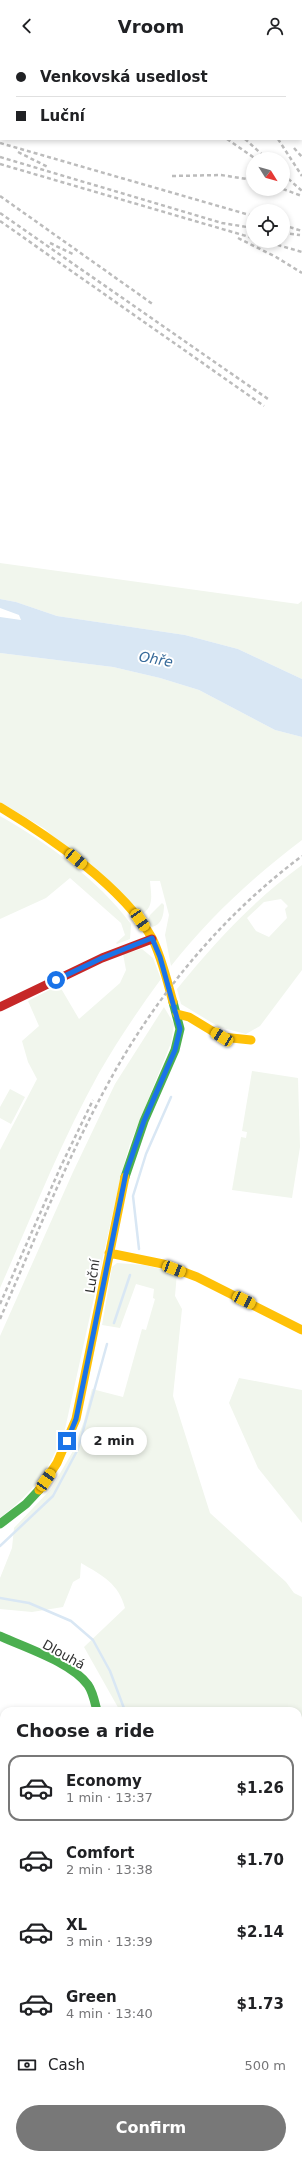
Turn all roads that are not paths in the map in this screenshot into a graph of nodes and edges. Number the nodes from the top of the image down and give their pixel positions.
1 (0, 807) edge
2 (152, 938) junction
3 (0, 1007) edge
4 (177, 1014) junction
5 (251, 1040) dead end
6 (109, 1253) junction
7 (302, 1330) edge
8 (0, 1524) edge
9 (0, 1636) edge
10 (96, 1707) edge

1 - 2 street, Luční
2 - 3 street
2 - 4 street, Luční
4 - 5 street
4 - 6 street, Luční
6 - 7 street
6 - 8 street, Luční
9 - 10 street, Dlouhá

